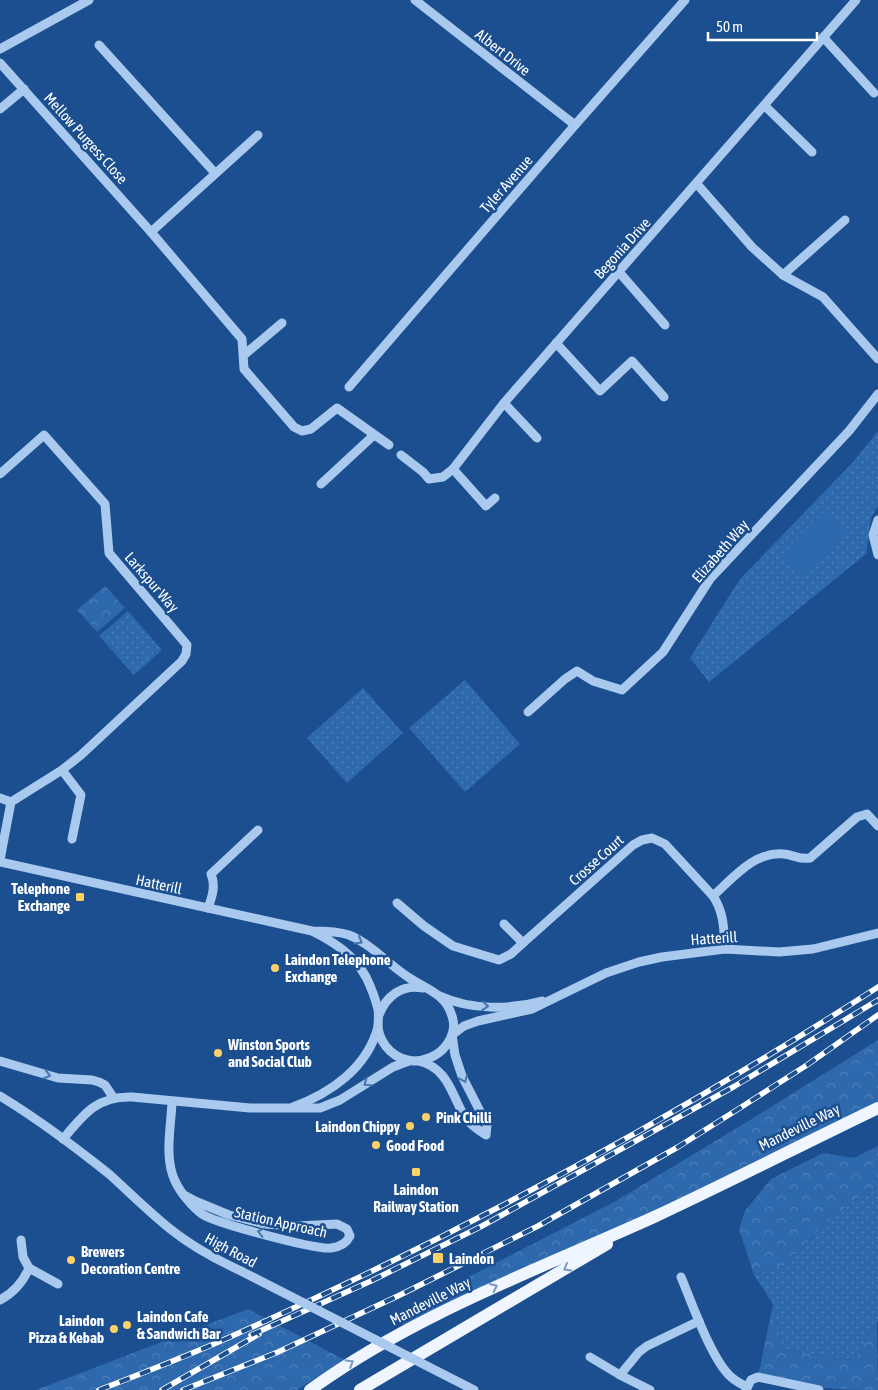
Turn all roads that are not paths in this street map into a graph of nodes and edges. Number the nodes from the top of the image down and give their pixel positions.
1 (89, 0) edge
2 (415, 0) edge
3 (685, 0) edge
4 (856, 0) edge
5 (823, 37) junction
6 (99, 45) dead end
7 (0, 48) edge
8 (0, 63) edge
9 (24, 89) junction
10 (874, 93) dead end
11 (765, 106) junction
12 (0, 109) edge
13 (574, 125) junction
14 (258, 135) dead end
15 (812, 152) dead end
16 (215, 174) junction
17 (697, 184) junction
18 (845, 220) dead end
19 (151, 232) junction
20 (619, 272) junction
21 (784, 274) junction
22 (282, 323) dead end
23 (666, 326) dead end
24 (556, 343) junction
25 (244, 355) junction
26 (878, 359) edge
27 (349, 387) dead end
28 (878, 394) edge
29 (664, 397) dead end
30 (504, 402) junction
31 (374, 436) junction
32 (536, 438) dead end
33 (389, 445) dead end
34 (401, 455) dead end
35 (453, 468) junction
36 (0, 474) edge
37 (321, 484) dead end
38 (495, 498) dead end
39 (878, 520) edge
40 (878, 555) edge
41 (528, 712) dead end
42 (62, 770) junction
43 (0, 798) edge
44 (11, 802) junction
45 (878, 826) edge
46 (258, 830) dead end
47 (72, 839) dead end
48 (0, 861) edge
49 (713, 896) junction
50 (396, 903) dead end
51 (208, 908) junction
52 (504, 924) dead end
53 (312, 931) junction
54 (878, 933) edge
55 (523, 943) junction
56 (725, 949) junction
57 (434, 993) junction
58 (557, 996) junction
59 (378, 1022) junction
60 (452, 1035) junction
61 (0, 1061) edge
62 (414, 1061) junction
63 (0, 1096) edge
64 (113, 1097) junction
65 (172, 1102) junction
66 (288, 1108) junction
67 (878, 1108) edge
68 (63, 1139) junction
69 (184, 1195) junction
70 (654, 1216) junction
71 (21, 1240) dead end
72 (29, 1268) junction
73 (681, 1277) dead end
74 (58, 1284) dead end
75 (0, 1300) edge
76 (700, 1321) junction
77 (590, 1357) dead end
78 (620, 1375) junction
79 (786, 1387) edge
80 (746, 1388) edge
81 (310, 1390) edge
82 (360, 1390) edge
83 (474, 1390) edge
84 (650, 1390) edge
85 (819, 1390) edge

1 - 7 street
2 - 13 street, Albert Drive
3 - 13 street, Tyler Avenue
4 - 5 street, Begonia Drive
5 - 10 street
5 - 11 street, Begonia Drive
6 - 16 street
8 - 9 street, Mellow Purgess Close
9 - 12 street
9 - 19 street, Mellow Purgess Close
11 - 15 street
11 - 17 street, Begonia Drive
13 - 27 street, Tyler Avenue
14 - 16 street
16 - 19 street
17 - 20 street, Begonia Drive
17 - 21 street
18 - 21 street
19 - 25 street, Mellow Purgess Close
20 - 23 street
20 - 24 street, Begonia Drive
21 - 26 street
22 - 25 street
24 - 29 street
24 - 30 street, Begonia Drive
25 - 31 street
28 - 41 street, Elizabeth Way
30 - 32 street
30 - 35 street, Begonia Drive
31 - 33 street
31 - 37 street
34 - 35 street, Begonia Drive
35 - 38 street
36 - 42 street, Larkspur Way
39 - 40 street
42 - 44 street, Larkspur Way
42 - 47 street
43 - 44 street
44 - 48 street
45 - 49 street
46 - 51 street
48 - 51 street, Hatterill
49 - 55 street, Crosse Court
49 - 56 street, Crosse Court
50 - 55 street, Crosse Court
51 - 53 street, Hatterill
52 - 55 street
53 -> 57 street, Hatterill
53 - 59 street, Hatterill
54 - 56 street, Hatterill
56 - 58 street, Hatterill
57 -> 58 street, Hatterill
57 - 59 street, Hatterill
57 - 60 street, Hatterill
58 - 60 street, Hatterill
59 - 62 street, Hatterill
59 - 66 street
60 - 62 street, Hatterill
60 -> 62 street
61 -> 64 street
62 -> 66 street
63 - 68 street, High Road
64 - 65 street
64 - 68 street
65 - 66 street
65 - 69 street, Station Approach
67 - 70 main road, Mandeville Way
68 - 83 street, High Road, bridge
69 -> 69 street, Station Approach
81 -> 70 main road, Mandeville Way
70 -> 82 main road, Mandeville Way
71 - 72 street
72 - 74 street
72 - 75 street
73 - 76 street
76 - 78 street
76 - 80 street
77 - 78 street
78 - 84 street
79 - 80 street
79 - 85 street

